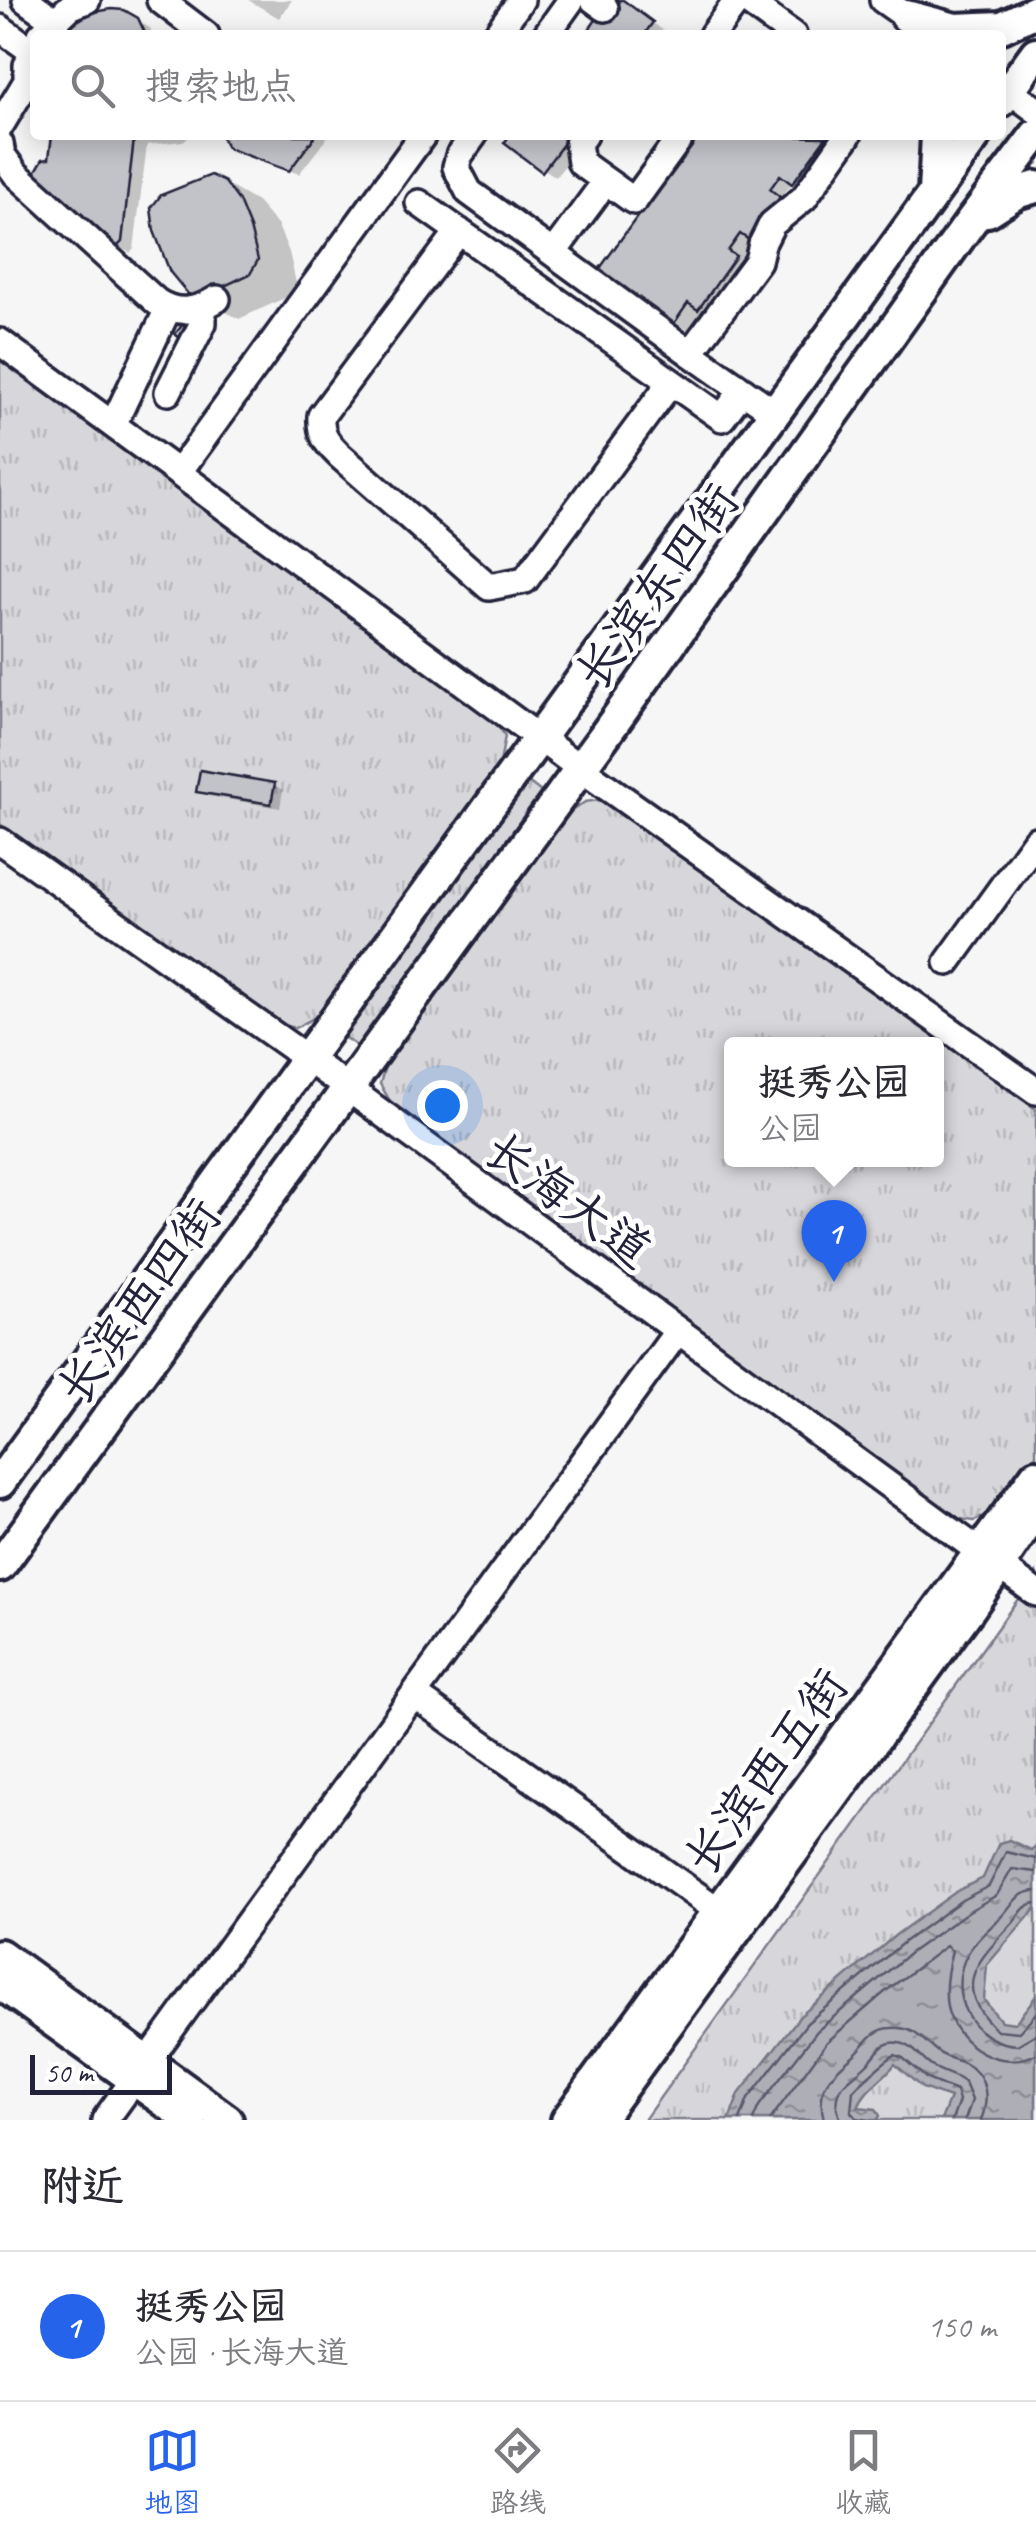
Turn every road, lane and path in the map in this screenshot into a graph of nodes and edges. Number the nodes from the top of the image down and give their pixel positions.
1 (26, 0) edge
2 (87, 0) edge
3 (160, 0) edge
4 (521, 0) edge
5 (571, 0) edge
6 (742, 0) edge
7 (1036, 12) edge
8 (901, 17) edge
9 (0, 28) edge
10 (38, 30) edge
11 (49, 30) edge
12 (199, 30) edge
13 (500, 30) edge
14 (550, 30) edge
15 (716, 30) edge
16 (786, 30) edge
17 (923, 30) edge
18 (30, 35) edge
19 (1036, 52) edge
20 (30, 72) edge
21 (1006, 90) edge
22 (1006, 93) edge
23 (1036, 110) edge
24 (0, 126) edge
25 (1036, 135) edge
26 (420, 140) edge
27 (470, 140) edge
28 (580, 140) edge
29 (678, 140) edge
30 (845, 140) edge
31 (938, 140) edge
32 (972, 140) edge
33 (0, 144) edge
34 (606, 181) junction
35 (1036, 187) edge
36 (934, 193) junction
37 (419, 203) dead end
38 (968, 224) junction
39 (459, 230) junction
40 (553, 253) junction
41 (168, 309) junction
42 (0, 342) edge
43 (690, 353) junction
44 (671, 382) junction
45 (743, 390) junction
46 (168, 392) dead end
47 (774, 412) junction
48 (113, 425) junction
49 (178, 474) junction
50 (538, 738) junction
51 (580, 768) junction
52 (1036, 840) edge
53 (0, 841) edge
54 (948, 962) dead end
55 (308, 1059) junction
56 (348, 1088) junction
57 (1036, 1091) edge
58 (677, 1332) junction
59 (1036, 1474) edge
60 (0, 1482) edge
61 (1036, 1511) edge
62 (989, 1558) junction
63 (0, 1566) edge
64 (1036, 1593) edge
65 (414, 1695) junction
66 (719, 1910) junction
67 (0, 1955) edge
68 (0, 1983) edge
69 (142, 2070) junction
70 (105, 2120) edge
71 (191, 2120) edge
72 (227, 2120) edge
73 (568, 2120) edge
74 (598, 2120) edge

1 - 10 street
2 - 11 street
3 - 12 street
4 - 13 street
5 - 14 street
6 - 15 street
6 - 16 street
7 - 8 main road
8 - 17 street
9 - 18 street
19 - 21 main road
20 - 24 street
22 - 23 street
25 - 38 main road, 长滨东四街
26 - 49 street
27 - 40 street
28 - 34 street
29 - 34 street
30 - 43 street
31 - 36 main road
32 - 36 main road, 长滨东四街
33 - 41 street
34 - 40 street
35 - 38 main road
36 - 47 main road, 长滨东四街
37 - 39 street
38 - 51 main road, 长滨东四街
39 - 44 street
39 - 44 street
40 - 43 street
41 - 46 street
41 - 48 street
42 - 48 street
43 - 45 street
44 - 45 street
45 - 47 street
47 - 50 main road, 长滨东四街
48 - 49 street
49 - 50 street
50 - 51 street
50 - 55 main road, 长滨东四街
51 - 56 main road, 长滨东四街
51 - 57 street
52 - 54 street
53 - 55 street, 长海大道
55 - 56 street, 长海大道
55 - 60 main road, 长滨西四街
56 - 58 street, 长海大道
56 - 63 main road, 长滨西四街
58 - 62 street, 长海大道
58 - 65 street
59 - 62 main road, 长滨西五街
61 - 62 main road, 长滨西五街
62 - 64 street, 长海大道
62 - 66 main road, 长滨西五街
62 - 74 main road, 长滨西五街
65 - 66 street
65 - 69 street
66 - 73 main road, 长滨西五街
67 - 69 main road
68 - 69 main road
69 - 70 street
69 - 71 main road
69 - 72 main road

